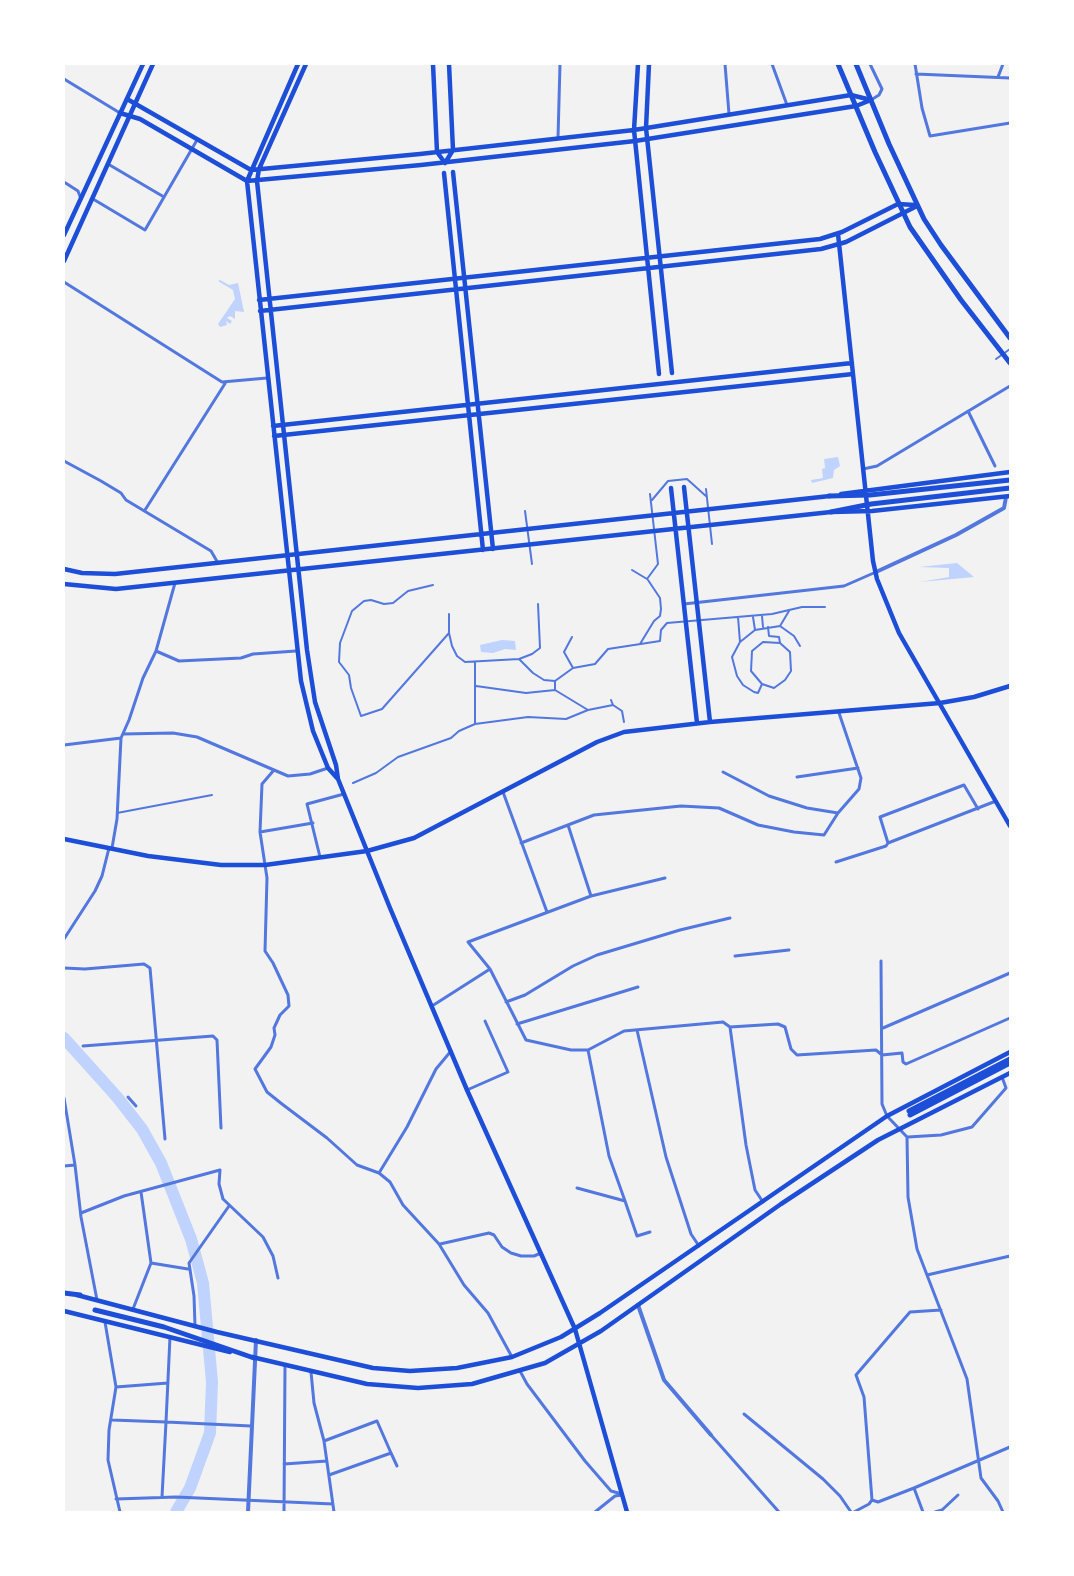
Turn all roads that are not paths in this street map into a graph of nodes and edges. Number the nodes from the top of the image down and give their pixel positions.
1 (143, 64) edge
2 (153, 64) edge
3 (298, 64) edge
4 (306, 64) edge
5 (433, 64) edge
6 (449, 64) edge
7 (560, 64) edge
8 (638, 64) edge
9 (649, 64) edge
10 (725, 64) edge
11 (772, 64) edge
12 (838, 64) edge
13 (856, 64) edge
14 (870, 64) edge
15 (915, 64) edge
16 (1003, 64) edge
17 (916, 74) junction
18 (998, 77) junction
19 (1010, 78) edge
20 (64, 79) edge
21 (132, 87) junction
22 (851, 94) junction
23 (127, 99) junction
24 (871, 100) junction
25 (135, 104) junction
26 (787, 105) junction
27 (856, 106) junction
28 (114, 110) junction
29 (120, 114) junction
30 (729, 114) junction
31 (129, 116) junction
32 (1010, 123) edge
33 (646, 128) junction
34 (634, 130) junction
35 (558, 138) junction
36 (197, 140) junction
37 (647, 140) junction
38 (636, 141) junction
39 (192, 148) junction
40 (453, 150) junction
41 (437, 152) junction
42 (445, 163) junction
43 (108, 164) junction
44 (259, 169) junction
45 (250, 170) junction
46 (453, 172) dead end
47 (444, 173) dead end
48 (246, 181) junction
49 (256, 181) junction
50 (64, 182) edge
51 (164, 197) junction
52 (82, 199) junction
53 (92, 200) junction
54 (898, 204) junction
55 (917, 206) junction
56 (902, 213) junction
57 (838, 234) junction
58 (64, 235) edge
59 (839, 244) junction
60 (64, 261) edge
61 (64, 282) edge
62 (269, 299) junction
63 (259, 300) junction
64 (270, 310) junction
65 (260, 311) junction
66 (1010, 338) edge
67 (1010, 349) edge
68 (996, 359) dead end
69 (852, 363) junction
70 (1010, 363) edge
71 (672, 373) dead end
72 (659, 374) dead end
73 (853, 374) junction
74 (267, 378) junction
75 (226, 382) junction
76 (1010, 386) edge
77 (968, 411) junction
78 (283, 425) junction
79 (272, 426) junction
80 (284, 435) junction
81 (274, 436) junction
82 (64, 462) edge
83 (995, 466) dead end
84 (863, 469) junction
85 (1010, 472) edge
86 (1010, 480) edge
87 (684, 487) dead end
88 (672, 488) dead end
89 (1010, 488) edge
90 (706, 489) dead end
91 (650, 494) dead end
92 (829, 496) junction
93 (1008, 496) edge
94 (707, 497) junction
95 (652, 501) junction
96 (145, 511) junction
97 (525, 511) dead end
98 (687, 511) junction
99 (831, 512) junction
100 (674, 513) junction
101 (688, 528) junction
102 (676, 529) junction
103 (491, 533) junction
104 (482, 534) junction
105 (712, 544) dead end
106 (493, 549) junction
107 (484, 550) junction
108 (296, 554) junction
109 (286, 555) junction
110 (218, 562) junction
111 (532, 564) dead end
112 (64, 570) edge
113 (298, 570) junction
114 (632, 570) dead end
115 (288, 571) junction
116 (876, 572) junction
117 (647, 579) junction
118 (175, 583) junction
119 (64, 584) edge
120 (433, 585) dead end
121 (697, 603) junction
122 (538, 604) dead end
123 (684, 604) junction
124 (825, 607) dead end
125 (789, 610) junction
126 (449, 614) dead end
127 (753, 616) junction
128 (762, 616) junction
129 (738, 617) junction
130 (780, 626) junction
131 (763, 627) junction
132 (768, 627) junction
133 (755, 630) junction
134 (449, 634) junction
135 (572, 637) dead end
136 (740, 642) junction
137 (780, 643) junction
138 (640, 644) junction
139 (800, 646) dead end
140 (156, 651) junction
141 (296, 651) junction
142 (519, 659) junction
143 (475, 662) junction
144 (573, 668) junction
145 (555, 681) junction
146 (762, 684) junction
147 (476, 686) junction
148 (1010, 686) edge
149 (555, 690) junction
150 (611, 700) dead end
151 (940, 702) junction
152 (613, 706) junction
153 (588, 710) junction
154 (839, 712) junction
155 (624, 722) dead end
156 (710, 722) junction
157 (697, 723) junction
158 (475, 724) junction
159 (122, 736) junction
160 (64, 746) edge
161 (328, 768) junction
162 (858, 768) junction
163 (274, 770) junction
164 (724, 772) dead end
165 (797, 778) dead end
166 (338, 779) junction
167 (353, 783) dead end
168 (503, 792) junction
169 (344, 794) junction
170 (212, 795) dead end
171 (996, 801) junction
172 (978, 809) junction
173 (117, 813) junction
174 (838, 813) junction
175 (313, 823) junction
176 (568, 825) junction
177 (1010, 826) edge
178 (260, 832) junction
179 (64, 839) edge
180 (888, 842) junction
181 (521, 843) junction
182 (111, 848) junction
183 (367, 851) junction
184 (321, 858) junction
185 (836, 862) dead end
186 (265, 865) junction
187 (664, 878) dead end
188 (592, 896) junction
189 (547, 912) junction
190 (730, 918) dead end
191 (64, 939) edge
192 (789, 950) dead end
193 (735, 956) dead end
194 (881, 961) dead end
195 (64, 968) edge
196 (490, 969) junction
197 (1010, 973) edge
198 (638, 987) dead end
199 (506, 1002) junction
200 (431, 1006) junction
201 (1010, 1018) edge
202 (485, 1021) dead end
203 (517, 1024) junction
204 (730, 1027) junction
205 (883, 1028) junction
206 (637, 1030) junction
207 (156, 1040) junction
208 (83, 1046) dead end
209 (588, 1050) junction
210 (450, 1051) junction
211 (1010, 1052) edge
212 (882, 1054) junction
213 (1010, 1058) edge
214 (1010, 1063) edge
215 (1010, 1072) edge
216 (1002, 1077) junction
217 (467, 1090) junction
218 (128, 1097) dead end
219 (64, 1098) edge
220 (64, 1106) edge
221 (136, 1106) dead end
222 (888, 1116) junction
223 (221, 1128) dead end
224 (900, 1129) junction
225 (907, 1137) junction
226 (165, 1139) dead end
227 (75, 1165) junction
228 (64, 1166) edge
229 (379, 1173) junction
230 (576, 1188) dead end
231 (141, 1192) junction
232 (625, 1201) junction
233 (763, 1202) junction
234 (229, 1206) junction
235 (81, 1213) junction
236 (650, 1232) dead end
237 (440, 1244) junction
238 (699, 1247) junction
239 (541, 1253) junction
240 (1010, 1256) edge
241 (151, 1263) junction
242 (188, 1269) junction
243 (927, 1275) junction
244 (278, 1278) dead end
245 (64, 1292) edge
246 (80, 1295) joint
247 (97, 1300) junction
248 (638, 1305) junction
249 (133, 1309) junction
250 (95, 1310) dead end
251 (941, 1310) junction
252 (64, 1311) edge
253 (105, 1322) junction
254 (197, 1326) junction
255 (575, 1329) junction
256 (170, 1337) junction
257 (256, 1340) junction
258 (580, 1344) junction
259 (218, 1346) junction
260 (512, 1357) junction
261 (254, 1358) junction
262 (285, 1366) junction
263 (311, 1372) junction
264 (520, 1372) junction
265 (168, 1383) junction
266 (116, 1387) junction
267 (744, 1414) dead end
268 (112, 1420) junction
269 (166, 1422) junction
270 (251, 1426) junction
271 (711, 1435) joint
272 (324, 1441) junction
273 (1010, 1447) edge
274 (391, 1453) junction
275 (977, 1460) junction
276 (327, 1461) junction
277 (284, 1464) junction
278 (396, 1466) dead end
279 (329, 1475) junction
280 (914, 1488) junction
281 (622, 1494) junction
282 (958, 1495) dead end
283 (162, 1497) junction
284 (116, 1499) junction
285 (872, 1500) junction
286 (249, 1501) junction
287 (284, 1503) junction
288 (333, 1504) junction
289 (120, 1512) edge
290 (248, 1512) edge
291 (284, 1512) edge
292 (334, 1512) edge
293 (594, 1512) edge
294 (628, 1512) edge
295 (779, 1512) edge
296 (853, 1512) edge
297 (923, 1512) edge
298 (935, 1512) edge
299 (1003, 1512) edge

1 - 21 main road
2 - 25 main road
3 - 45 main road
4 - 44 main road
5 - 41 main road
6 - 40 main road
7 - 35 street
8 - 34 main road
9 - 33 main road
10 - 30 street
11 - 26 street
12 - 22 highway
13 - 24 highway
14 - 24 street
15 - 17 street
16 - 18 street
17 - 18 street
17 - 32 street
18 - 19 street
20 - 28 street
21 - 23 main road
21 - 28 street
22 - 24 main road
22 - 26 main road
22 - 27 highway
23 - 25 main road
23 - 29 main road
24 - 27 main road
24 - 55 highway
25 - 31 main road
25 - 36 main road
26 - 30 main road
27 - 37 main road
27 - 54 highway
28 - 29 street
29 - 31 main road
29 - 52 main road
30 - 33 main road
31 - 39 main road
31 - 43 main road
33 - 34 main road
33 - 37 main road
34 - 35 main road
34 - 38 main road
35 - 40 main road
36 - 39 street
36 - 45 main road
37 - 38 main road
37 - 71 main road
38 - 42 main road
38 - 72 main road
39 - 48 main road
39 - 51 street
40 - 41 main road
40 - 42 main road
41 - 42 main road
41 - 44 main road
42 - 49 main road
43 - 51 street
43 - 53 main road
44 - 45 main road
44 - 49 main road
45 - 48 main road
46 - 103 main road
47 - 104 main road
48 - 49 main road
48 - 63 main road
49 - 62 main road
50 - 52 street
51 - 53 street
52 - 58 main road
53 - 60 main road
54 - 55 main road
54 - 56 highway
54 - 57 main road
55 - 56 main road
55 - 66 highway
56 - 59 main road
56 - 70 highway
57 - 59 main road
57 - 62 main road
59 - 64 main road
59 - 69 main road
61 - 75 street
62 - 63 main road
62 - 64 main road
63 - 65 main road
64 - 65 main road
64 - 78 main road
65 - 74 main road
67 - 68 street
69 - 73 main road
69 - 78 main road
73 - 80 main road
73 - 84 main road
74 - 75 street
74 - 79 main road
75 - 96 street
76 - 77 street
77 - 83 street
77 - 84 street
78 - 79 main road
78 - 80 main road
79 - 81 main road
80 - 81 main road
80 - 108 main road
81 - 109 main road
82 - 96 street
84 - 116 main road
85 - 92 main road
86 - 92 highway
87 - 98 main road
88 - 100 main road
89 - 99 highway
90 - 94 street
91 - 95 street
92 - 98 main road
93 - 99 main road
93 - 116 street
94 - 95 street
94 - 105 street
95 - 117 street
96 - 110 street
97 - 111 street
98 - 100 main road
98 - 101 main road
99 - 101 main road
100 - 102 main road
100 - 103 main road
101 - 102 main road
101 - 121 main road
102 - 106 main road
102 - 123 main road
103 - 104 main road
103 - 106 main road
104 - 107 main road
104 - 108 main road
106 - 107 main road
107 - 113 main road
108 - 109 main road
108 - 113 main road
109 - 110 main road
109 - 115 main road
110 - 112 main road
113 - 115 main road
113 - 166 main road
114 - 117 street
115 - 118 main road
115 - 141 main road
116 - 121 street
116 - 151 main road
117 - 138 street
118 - 119 main road
118 - 140 street
120 - 134 street
121 - 123 street
121 - 156 main road
122 - 142 street
123 - 157 main road
124 - 125 street
125 - 128 street
125 - 130 street
126 - 134 street
127 - 128 street
127 - 129 street
127 - 133 street
128 - 131 street
129 - 136 street
129 - 138 street
130 - 132 street
130 - 139 street
131 - 132 street
131 - 133 street
132 - 137 street
133 - 136 street
134 - 143 street
135 - 144 street
136 - 146 street
137 - 146 street
137 - 146 street
138 - 144 street
140 - 141 street
140 - 159 street
141 - 161 main road
142 - 143 street
142 - 145 street
143 - 147 street
144 - 145 street
145 - 149 street
147 - 149 street
147 - 158 street
148 - 151 main road
149 - 153 street
150 - 152 street
151 - 154 main road
151 - 171 main road
152 - 153 street
152 - 155 street
153 - 158 street
154 - 156 main road
154 - 162 street
156 - 157 main road
157 - 168 main road
158 - 167 street
159 - 160 street
159 - 163 street
159 - 173 street
161 - 163 street
161 - 166 main road
162 - 165 street
162 - 174 street
163 - 178 street
164 - 174 street
166 - 169 main road
168 - 181 street
168 - 183 main road
169 - 175 street
169 - 183 main road
170 - 173 street
171 - 172 street
171 - 177 main road
172 - 180 street
172 - 180 street
173 - 182 street
174 - 176 street
175 - 178 street
175 - 184 street
176 - 181 street
176 - 188 street
178 - 186 street
179 - 182 main road
180 - 185 street
181 - 189 street
182 - 186 main road
182 - 191 street
183 - 184 main road
183 - 200 main road
184 - 186 main road
186 - 229 street
187 - 188 street
188 - 189 street
189 - 196 street
190 - 199 street
192 - 193 street
194 - 205 street
195 - 207 street
196 - 199 street
196 - 200 street
197 - 205 street
198 - 203 street
199 - 203 street
200 - 210 main road
201 - 212 street
202 - 217 street
203 - 209 street
204 - 206 street
204 - 212 street
204 - 233 street
205 - 212 street
206 - 209 street
206 - 238 street
207 - 208 street
207 - 223 street
207 - 226 street
209 - 232 street
210 - 217 main road
210 - 229 street
211 - 222 main road
212 - 222 street
213 - 214 highway
215 - 216 main road
216 - 224 main road
216 - 225 street
217 - 239 main road
218 - 221 street
219 - 220 street
220 - 227 street
222 - 224 street
222 - 233 main road
224 - 225 street
224 - 248 main road
225 - 243 street
227 - 228 street
227 - 235 street
229 - 237 street
230 - 232 street
231 - 234 street
231 - 235 street
231 - 241 street
232 - 236 street
233 - 238 main road
234 - 242 street
234 - 244 street
235 - 247 street
237 - 239 street
237 - 260 street
238 - 255 main road
239 - 255 main road
240 - 243 street
241 - 242 street
241 - 249 street
242 - 254 street
243 - 251 street
245 - 246 highway
246 - 247 main road
247 - 249 main road
248 - 258 main road
248 - 271 street
249 - 254 main road
250 - 259 highway
251 - 275 street
251 - 285 street
252 - 253 main road
253 - 256 main road
253 - 266 street
254 - 257 main road
255 - 258 main road
255 - 260 main road
256 - 259 main road
256 - 265 street
257 - 260 main road
257 - 261 street
258 - 264 main road
258 - 281 main road
259 - 261 highway
261 - 262 main road
261 - 270 street
262 - 263 main road
262 - 277 street
263 - 264 main road
263 - 272 street
264 - 281 street
265 - 266 street
265 - 269 street
266 - 268 street
267 - 296 street
268 - 269 street
268 - 284 street
269 - 270 street
269 - 283 street
270 - 286 street
271 - 295 street
272 - 274 street
272 - 276 street
273 - 275 street
274 - 278 street
274 - 279 street
275 - 280 street
275 - 299 street
276 - 277 street
276 - 279 street
277 - 287 street
279 - 288 street
280 - 285 street
280 - 297 street
281 - 293 street
281 - 294 main road
282 - 298 street
283 - 284 street
283 - 286 street
284 - 289 street
285 - 296 street
286 - 287 street
286 - 290 street
287 - 288 street
287 - 291 street
288 - 292 street

